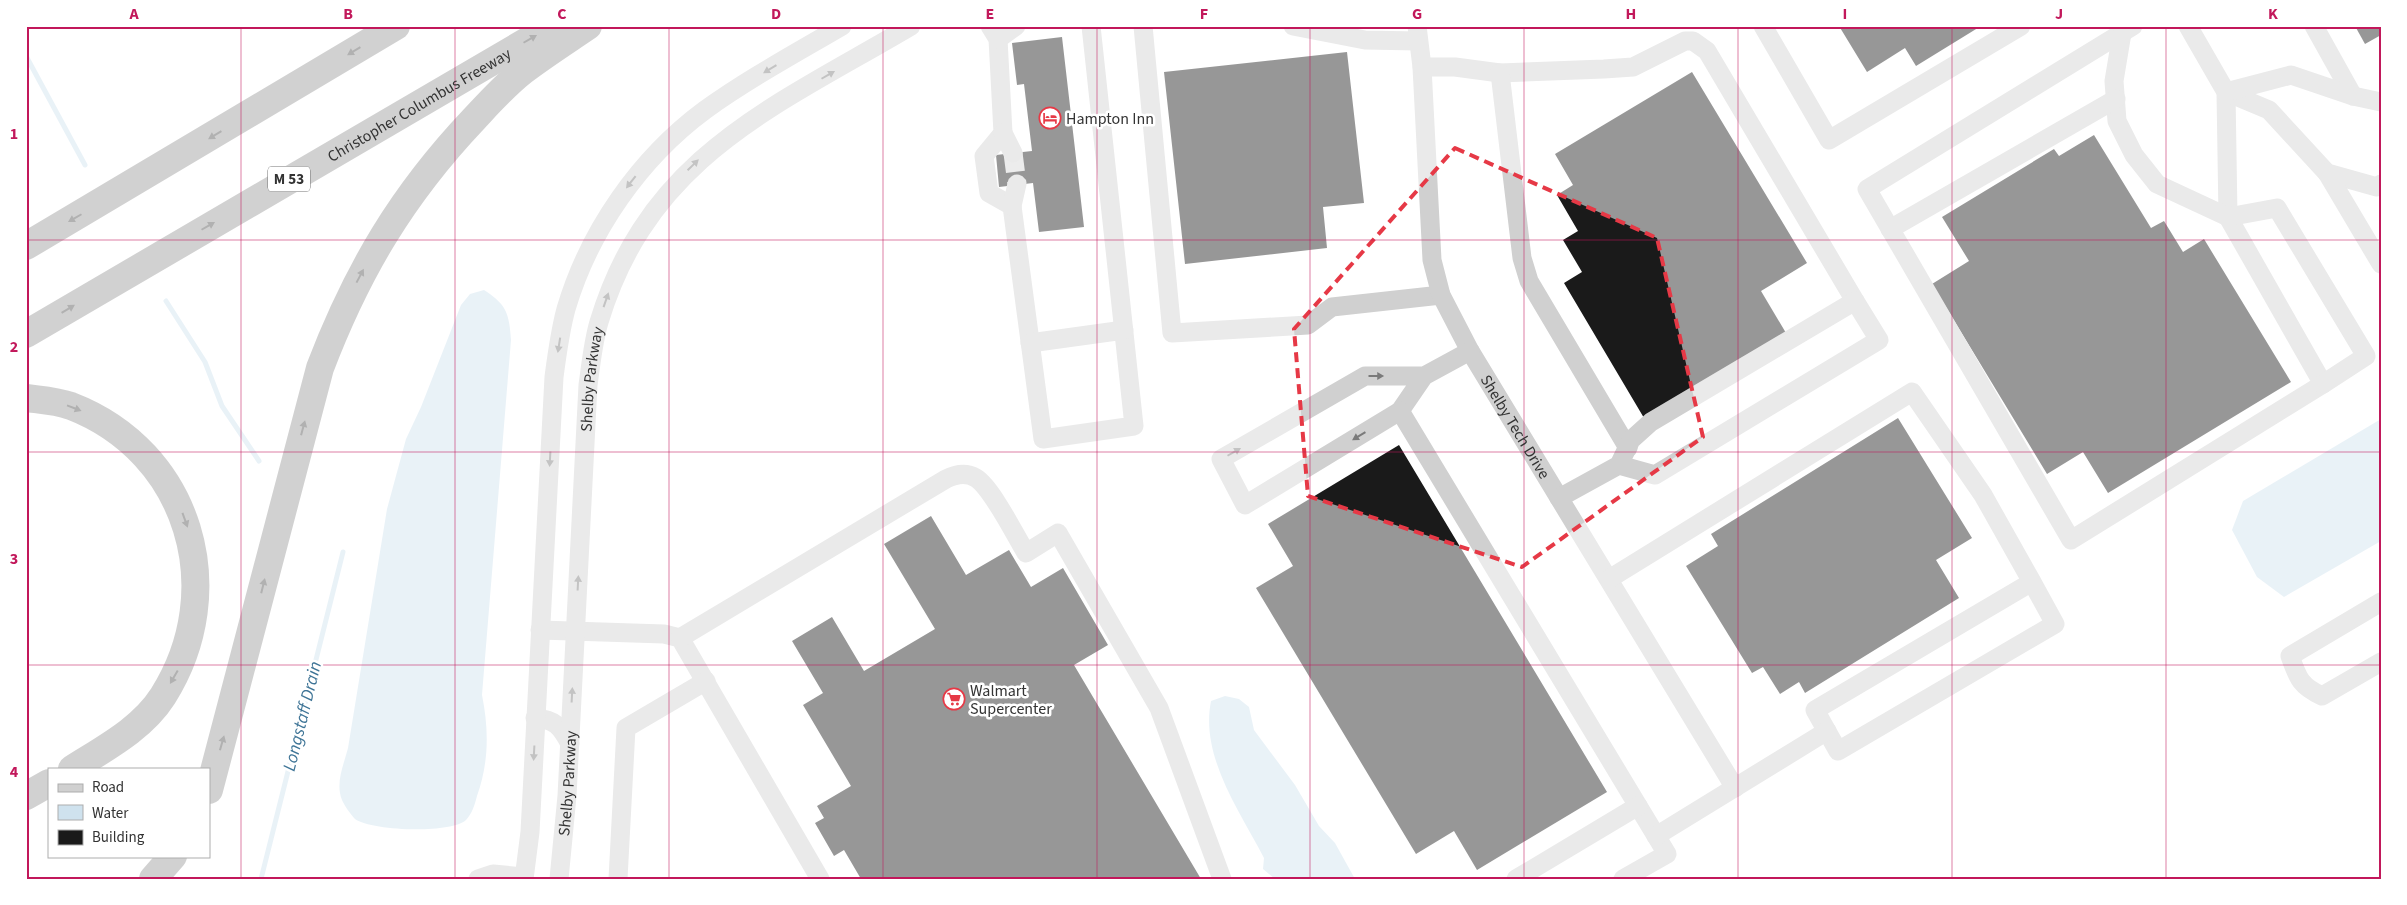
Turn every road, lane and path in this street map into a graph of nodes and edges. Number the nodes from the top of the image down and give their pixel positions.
1 (396, 26) edge
2 (553, 26) edge
3 (588, 26) edge
4 (842, 26) edge
5 (911, 26) edge
6 (1016, 26) edge
7 (1091, 26) edge
8 (1143, 26) edge
9 (1293, 26) edge
10 (1763, 26) edge
11 (2021, 26) edge
12 (2188, 26) edge
13 (2314, 26) edge
14 (2128, 30) edge
15 (994, 32) edge
16 (1418, 34) edge
17 (1691, 34) edge
18 (1422, 67) junction
19 (1500, 73) junction
20 (2226, 92) junction
21 (2353, 96) junction
22 (2116, 99) junction
23 (2381, 102) edge
24 (1003, 133) junction
25 (1013, 153) tunnel mouth
26 (2327, 173) junction
27 (1017, 184) tunnel mouth
28 (2381, 184) edge
29 (1012, 206) junction
30 (2228, 217) junction
31 (1890, 229) junction
32 (26, 246) edge
33 (2381, 264) edge
34 (1441, 295) junction
35 (1855, 301) junction
36 (1124, 330) junction
37 (26, 334) edge
38 (1030, 343) junction
39 (1470, 351) junction
40 (1424, 376) junction
41 (2323, 384) junction
42 (26, 398) edge
43 (1400, 411) junction
44 (1628, 448) junction
45 (1619, 465) junction
46 (1559, 498) junction
47 (1608, 579) junction
48 (2032, 582) junction
49 (2381, 602) edge
50 (540, 630) junction
51 (575, 632) junction
52 (680, 638) junction
53 (2381, 662) edge
54 (706, 681) junction
55 (536, 718) junction
56 (1827, 731) junction
57 (570, 744) junction
58 (74, 768) edge
59 (48, 784) edge
60 (210, 786) edge
61 (1735, 788) junction
62 (26, 796) edge
63 (1638, 806) junction
64 (1656, 836) junction
65 (171, 858) edge
66 (524, 878) edge
67 (153, 879) edge
68 (478, 879) edge
69 (559, 879) edge
70 (618, 879) edge
71 (820, 879) edge
72 (1222, 879) edge
73 (1516, 879) edge
74 (1623, 879) edge

1 -> 32 highway
37 -> 2 highway, Christopher Columbus Freeway / M 53
60 -> 3 highway
4 -> 50 street
51 -> 5 street, Shelby Parkway
6 - 15 street
7 - 36 street
8 - 34 street
9 - 16 street
10 - 11 street
12 - 20 street
13 - 21 street
14 - 22 street
14 - 31 street
15 - 24 street
16 - 18 street, Shelby Tech Drive
17 - 19 street
17 - 35 street
18 - 19 street
18 - 34 street, Shelby Tech Drive
19 - 44 street
20 - 21 street
20 - 26 street
20 - 30 street
21 - 23 street
22 - 30 street
22 - 31 street
24 - 25 street
24 - 29 street
26 - 28 street
26 - 33 street
27 - 29 street
29 - 38 street
30 - 41 street
30 - 41 street
31 - 41 street
34 - 39 street, Shelby Tech Drive
35 - 44 street
35 - 45 street
36 - 38 street
36 - 38 street
39 - 40 street
39 - 46 street, Shelby Tech Drive
40 - 43 street
43 -> 40 street
42 -> 58 highway
43 - 63 street
44 - 45 street
45 - 46 street
46 - 47 street, Shelby Tech Drive
47 - 48 street
47 - 61 street, Shelby Tech Drive
48 - 56 street
48 - 56 street
49 - 53 street
50 - 51 street
50 - 55 street
51 - 52 street
57 -> 51 street, Shelby Parkway
52 - 54 street
52 - 72 street
54 - 70 street
54 - 71 street
55 - 57 street
55 -> 66 street
56 - 61 street
57 - 69 street, Shelby Parkway
59 - 62 highway
61 - 64 street
63 - 64 street
63 - 73 street
64 - 74 street
65 - 67 highway
66 - 68 street

